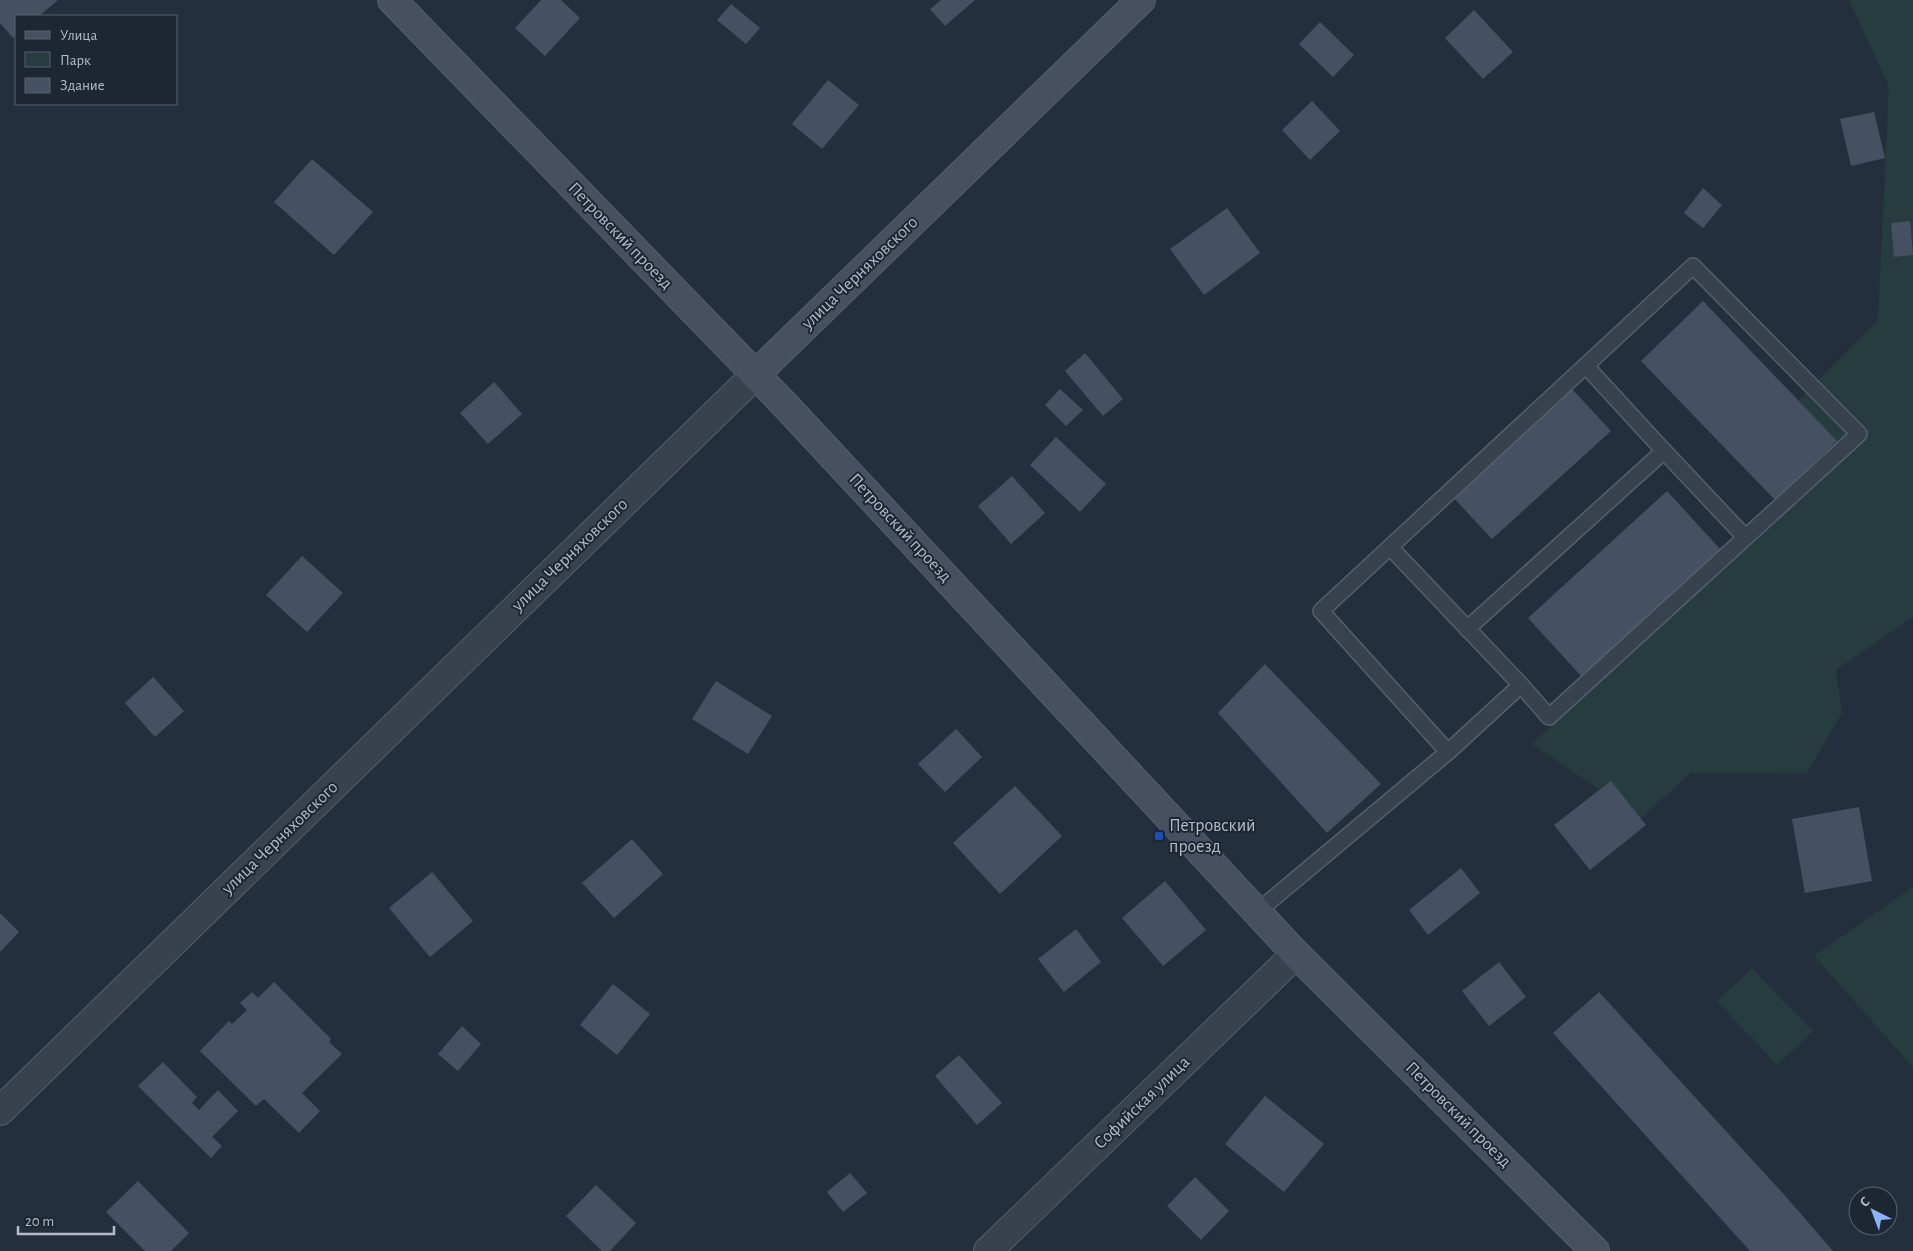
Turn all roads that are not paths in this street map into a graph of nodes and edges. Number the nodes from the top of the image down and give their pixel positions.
1 (392, 0) edge
2 (1140, 0) edge
3 (1586, 366) junction
4 (755, 375) junction
5 (1664, 451) junction
6 (1745, 537) junction
7 (1390, 547) junction
8 (1467, 629) junction
9 (1521, 686) junction
10 (1448, 752) junction
11 (1256, 912) junction
12 (1296, 954) junction
13 (0, 1111) edge
14 (988, 1251) edge
15 (1595, 1251) edge

1 - 4 street, Петровский проезд
2 - 4 street, улица Черняховского
3 - 5 lane
3 - 6 lane
3 - 7 lane
4 - 11 street, Петровский проезд
4 - 13 street, улица Черняховского
5 - 6 lane
5 - 8 lane
6 - 9 lane
7 - 8 lane
7 - 10 lane
8 - 9 lane
9 - 10 lane
10 - 11 lane
11 - 12 street, Петровский проезд
12 - 14 street, Софийская улица
12 - 15 street, Петровский проезд

